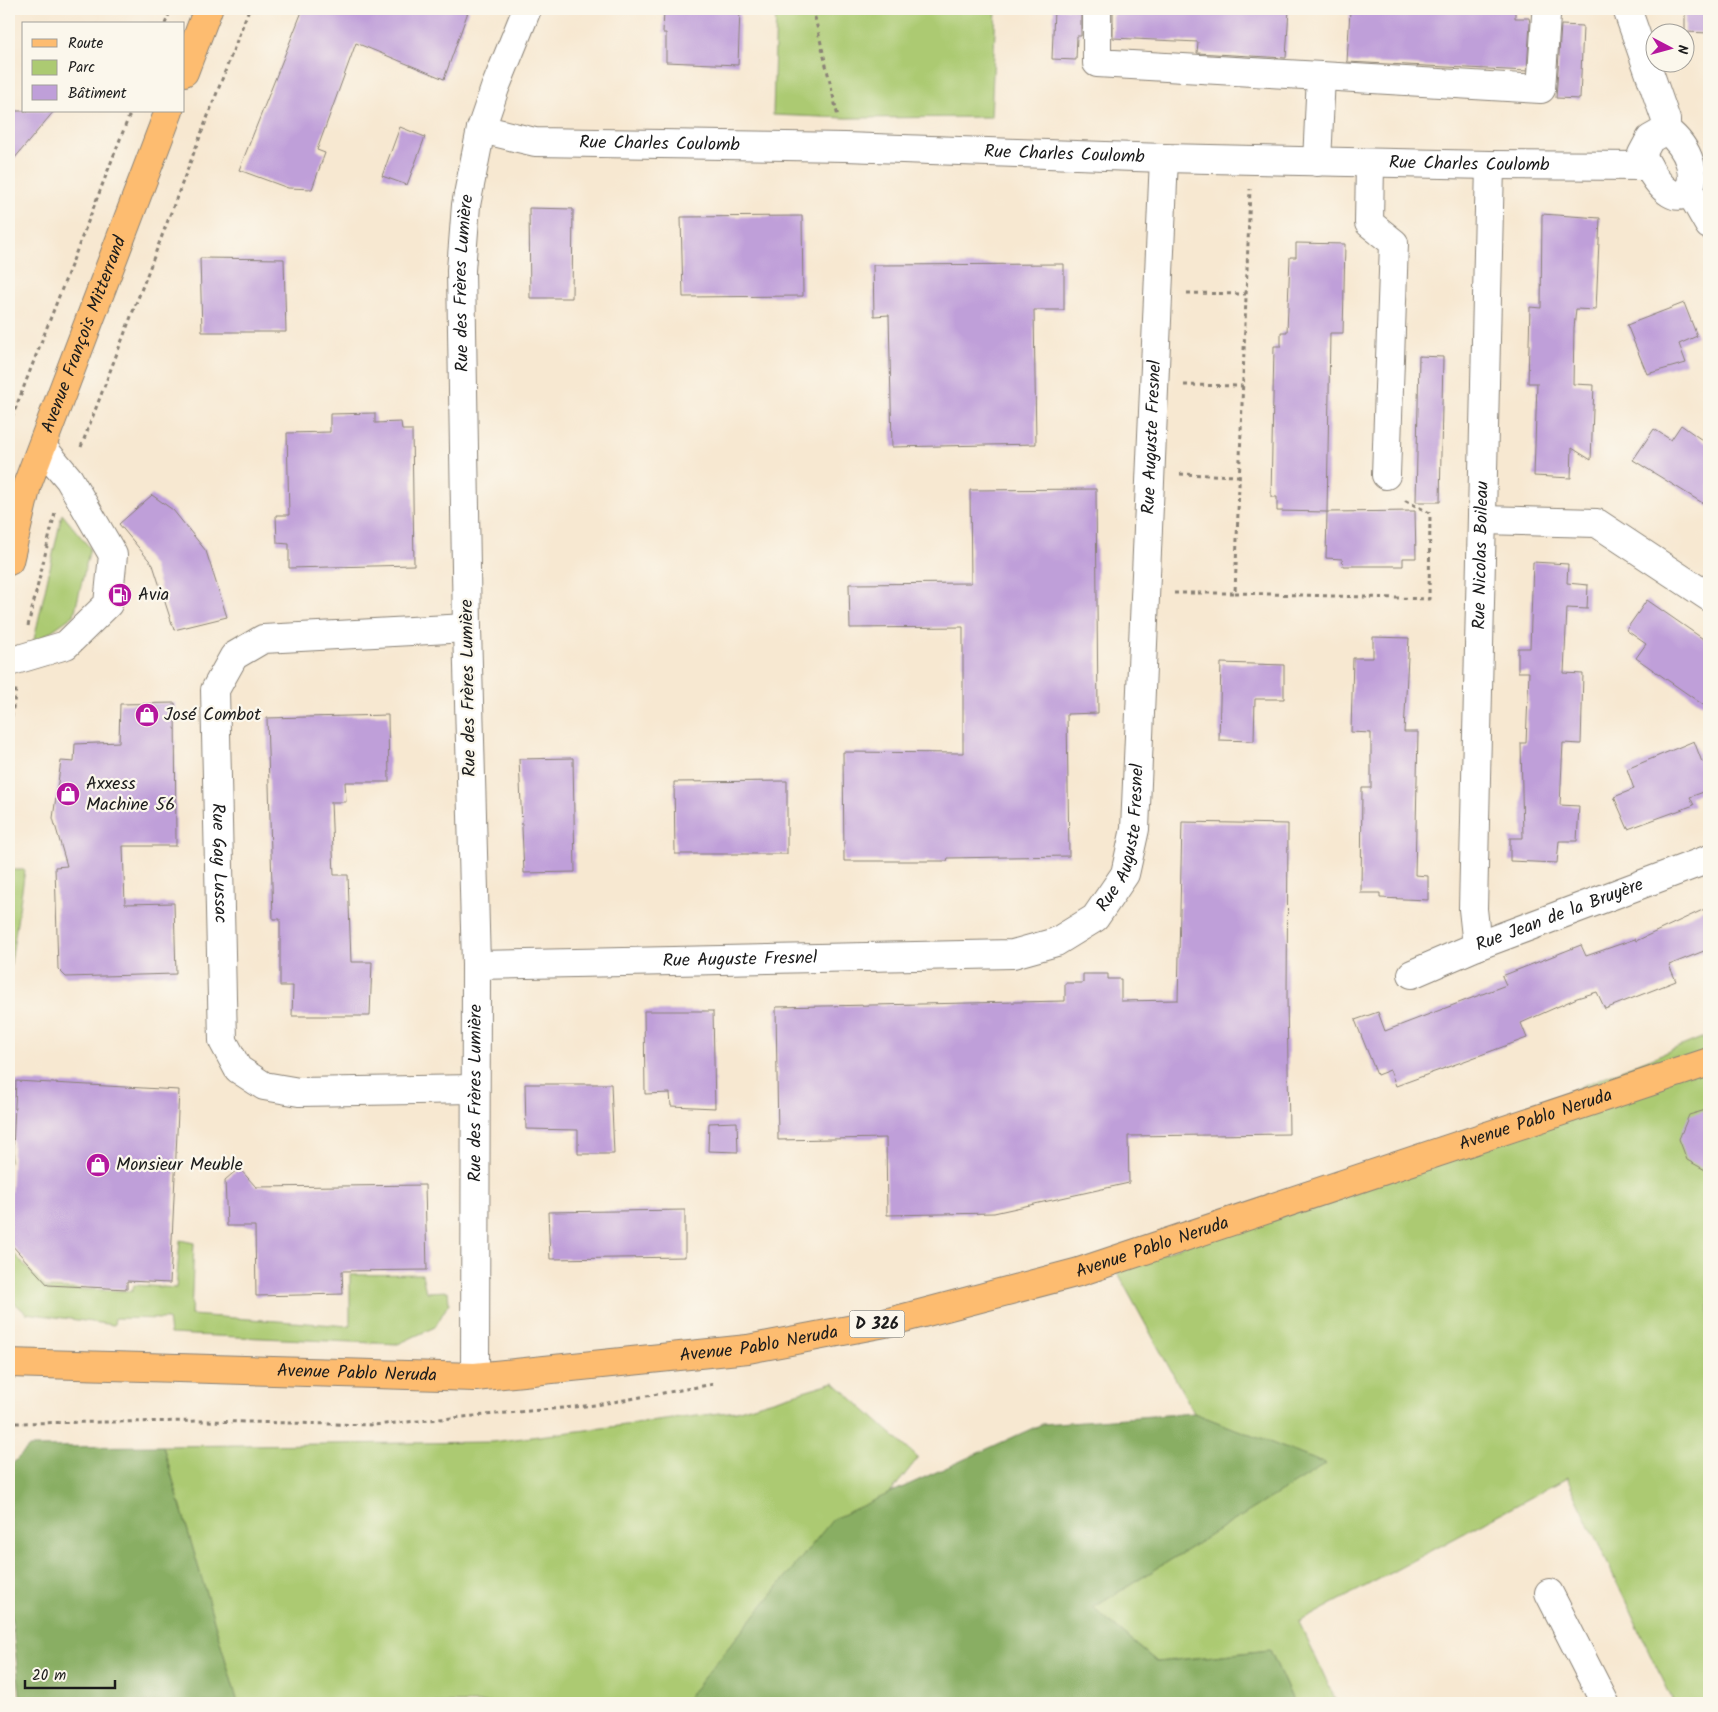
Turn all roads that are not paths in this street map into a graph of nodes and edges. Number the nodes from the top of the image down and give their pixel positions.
1 (208, 9) edge
2 (527, 9) edge
3 (1097, 9) edge
4 (1627, 9) edge
5 (1546, 16) dead end
6 (185, 69) edge
7 (1321, 76) junction
8 (169, 112) edge
9 (481, 129) junction
10 (1666, 130) junction
11 (1164, 158) junction
12 (1317, 162) junction
13 (1370, 163) junction
14 (1707, 163) edge
15 (1490, 165) junction
16 (1648, 166) junction
17 (1692, 197) junction
18 (1709, 225) edge
19 (42, 447) junction
20 (1386, 475) road end
21 (1482, 520) junction
22 (9, 561) edge
23 (1709, 597) edge
24 (467, 628) junction
25 (15, 661) edge
26 (1709, 859) edge
27 (1477, 946) junction
28 (476, 964) junction
29 (1412, 974) dead end
30 (1709, 1062) edge
31 (475, 1090) junction
32 (9, 1363) edge
33 (474, 1377) junction
34 (1549, 1593) dead end
35 (1605, 1703) edge

1 - 6 main road
2 - 9 street, Rue des Frères Lumière
3 - 7 street
4 - 10 street
5 - 7 street
7 - 12 street
8 - 19 main road, Avenue François Mitterrand
9 - 11 street, Rue Charles Coulomb
9 - 24 street, Rue des Frères Lumière
10 - 14 street
10 - 16 street
11 - 12 street, Rue Charles Coulomb
11 - 28 street, Rue Auguste Fresnel
12 - 13 street, Rue Charles Coulomb
13 - 15 street, Rue Charles Coulomb
13 - 20 street
14 - 17 street
15 - 16 street, Rue Charles Coulomb
15 - 21 street, Rue Nicolas Boileau
16 - 17 street
17 - 18 street
19 - 22 main road, Avenue François Mitterrand
19 - 25 street
21 - 23 street
21 - 27 street, Rue Nicolas Boileau
24 - 28 street, Rue des Frères Lumière
24 - 31 street, Rue Gay Lussac
26 - 27 street, Rue Jean de la Bruyère
27 - 29 street, Rue Jean de la Bruyère
28 - 31 street, Rue des Frères Lumière
30 - 33 main road, Avenue Pablo Neruda / D 326
31 - 33 street, Rue des Frères Lumière
32 - 33 main road, Avenue Pablo Neruda / D 326
34 - 35 street

